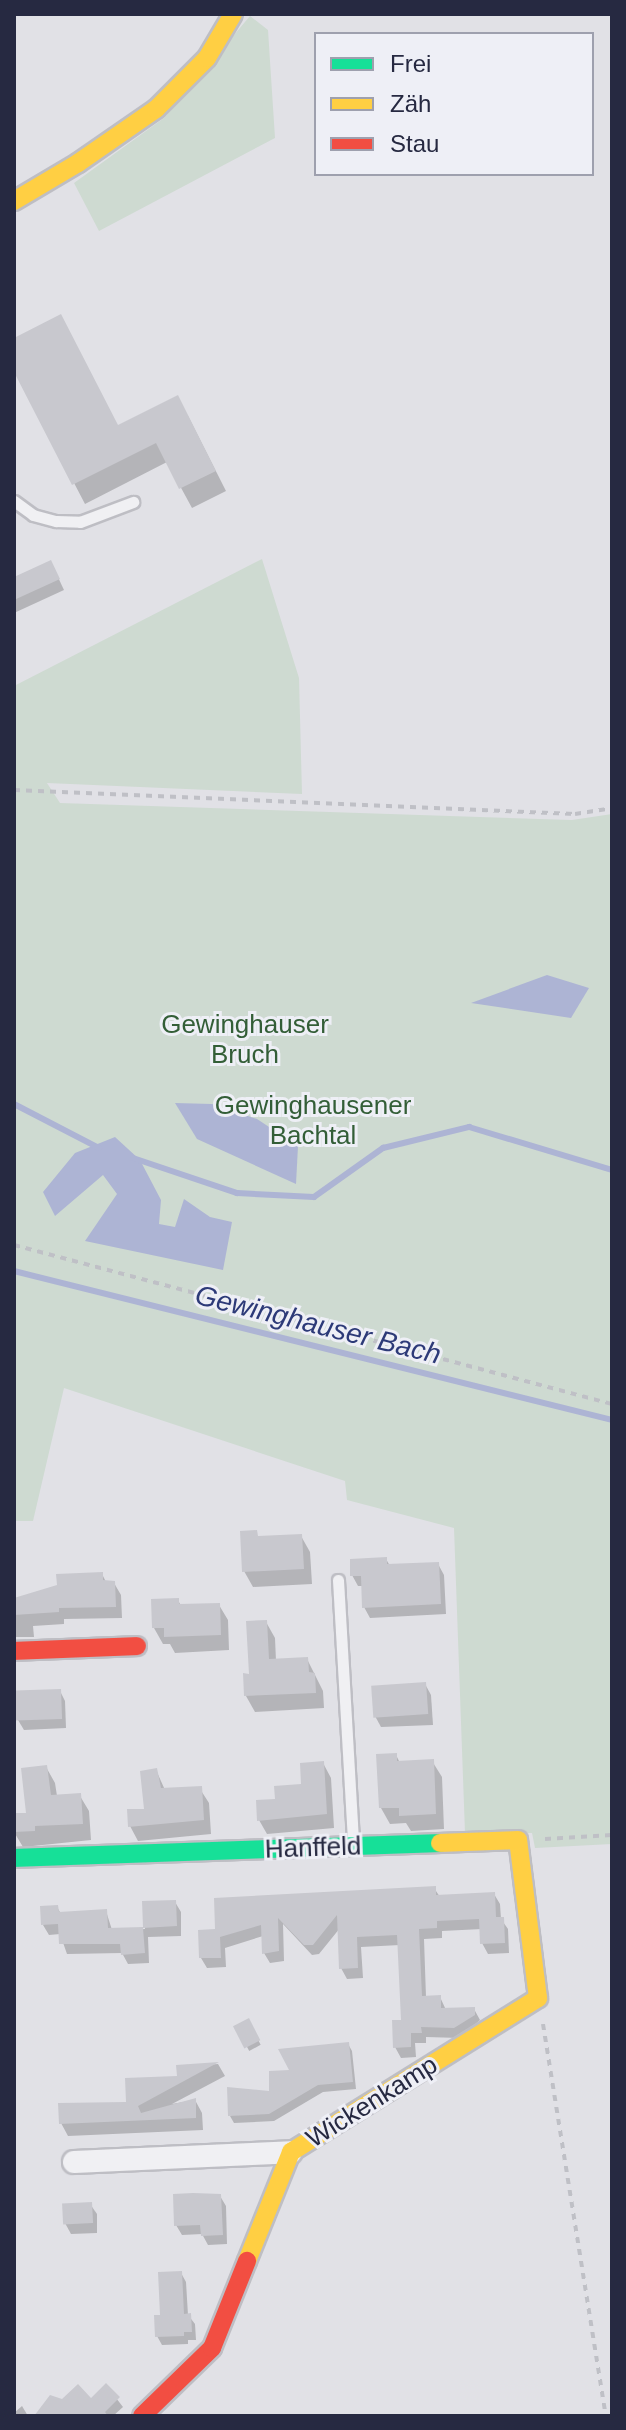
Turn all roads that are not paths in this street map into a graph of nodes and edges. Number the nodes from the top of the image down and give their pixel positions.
1 (233, 14) edge
2 (14, 201) edge
3 (14, 501) edge
4 (133, 502) dead end
5 (338, 1580) dead end
6 (137, 1646) dead end
7 (14, 1651) edge
8 (353, 1846) junction
9 (14, 1858) edge
10 (538, 1998) joint
11 (291, 2152) junction
12 (74, 2162) dead end
13 (142, 2416) edge

1 - 2 street
3 - 4 lane
5 - 8 lane
6 - 7 street
8 - 9 street, Hanffeld
8 - 10 street, Hanffeld
10 - 11 street, Wickenkamp
11 - 12 street
11 - 13 street, Wickenkamp

